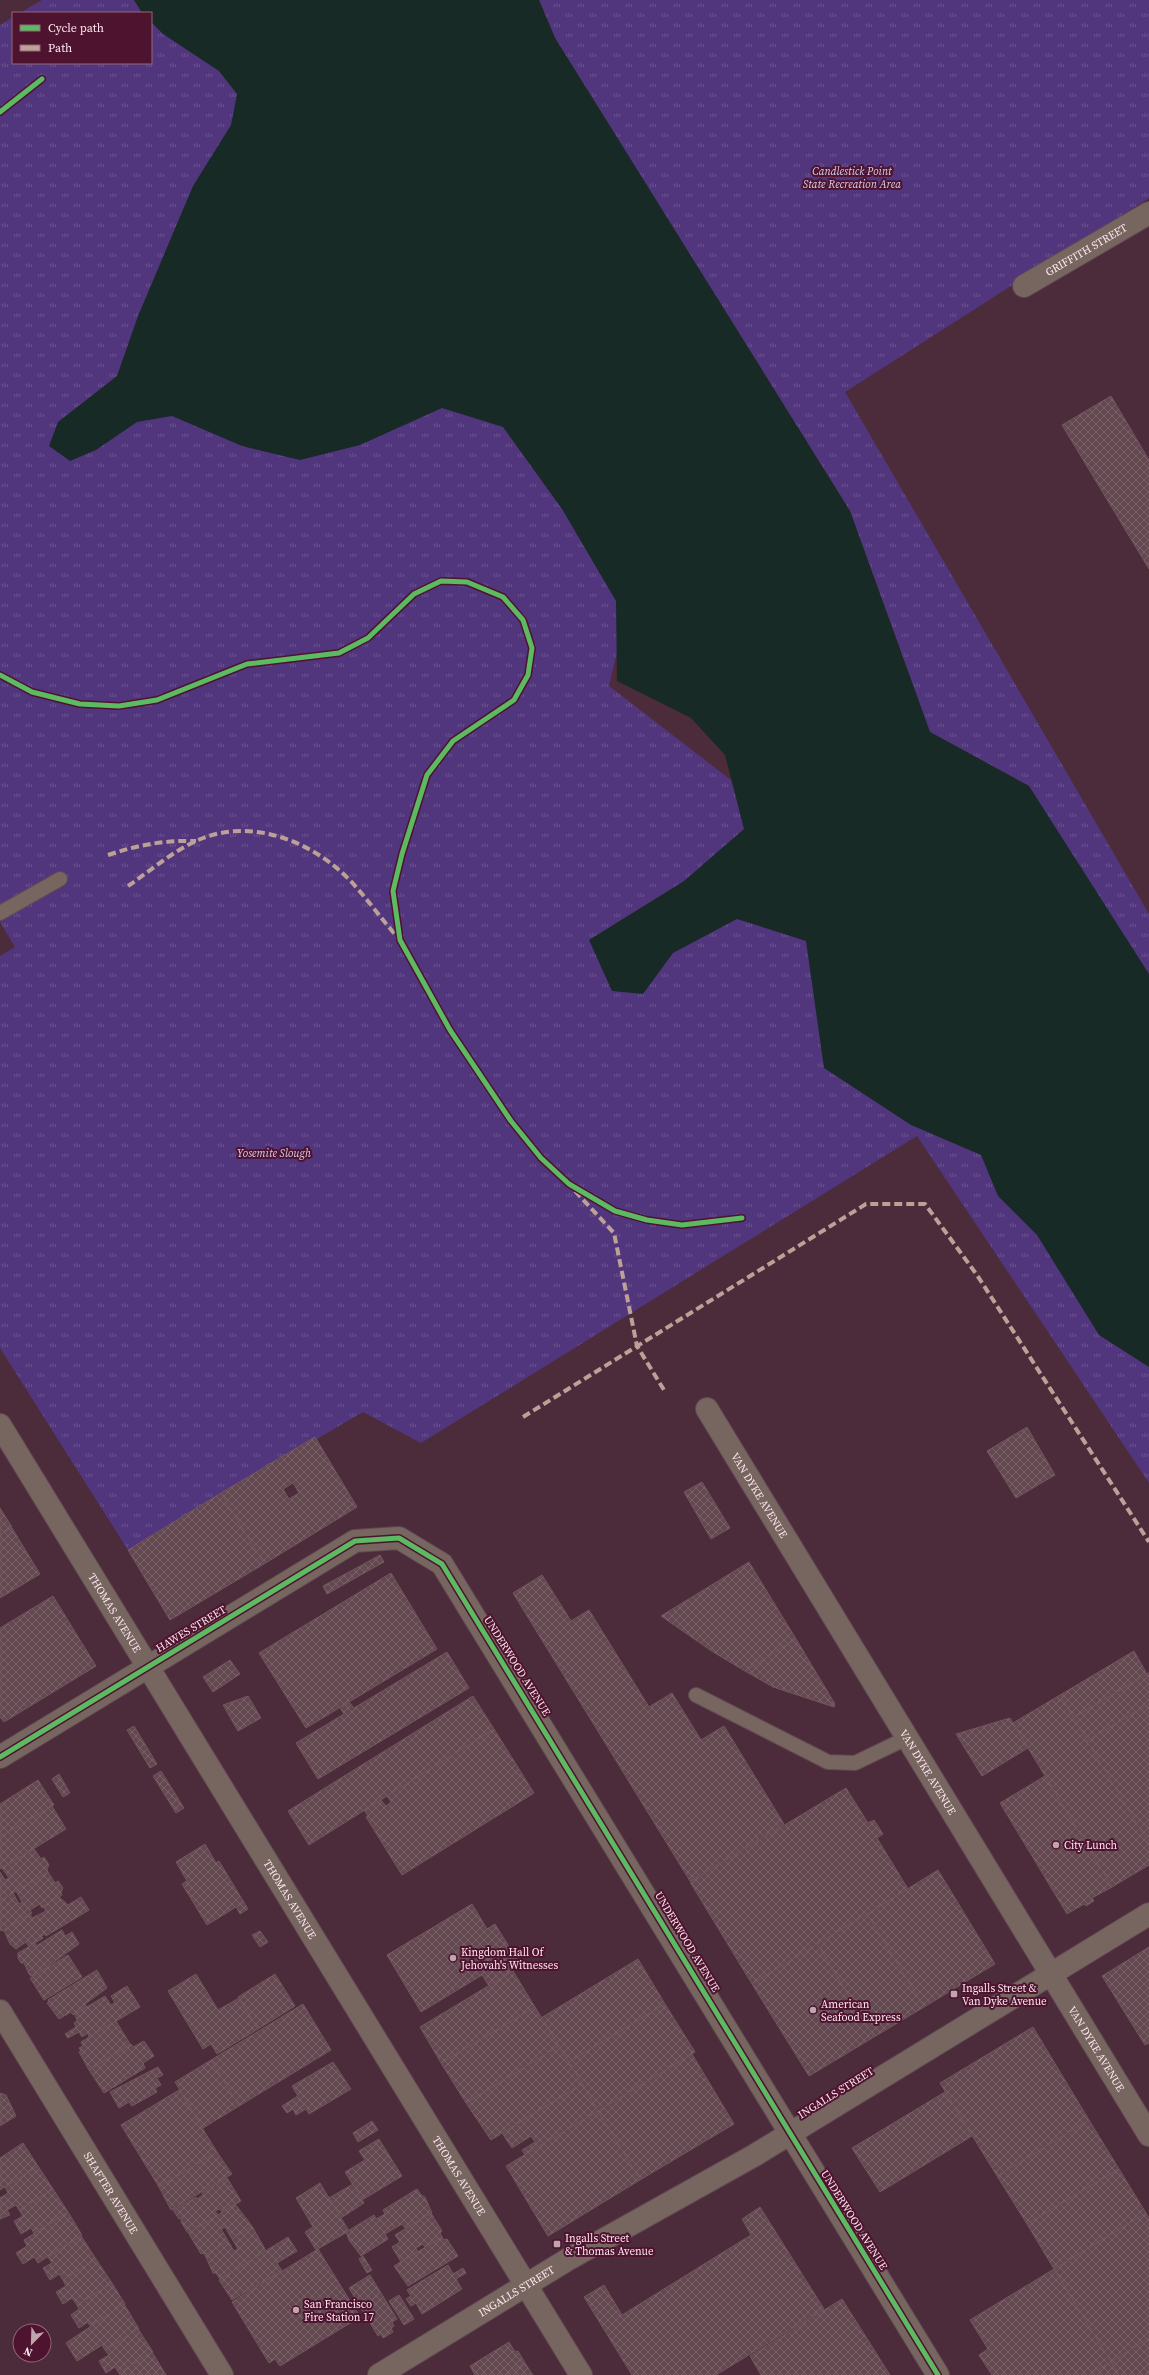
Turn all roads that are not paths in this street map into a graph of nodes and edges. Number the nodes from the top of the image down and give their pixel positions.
1 (1149, 213) edge
2 (1024, 286) dead end
3 (60, 878) dead end
4 (0, 913) edge
5 (707, 1409) dead end
6 (0, 1424) edge
7 (399, 1538) joint
8 (147, 1667) junction
9 (696, 1695) dead end
10 (907, 1738) junction
11 (0, 1757) edge
12 (1149, 1914) edge
13 (1050, 1973) junction
14 (0, 2011) edge
15 (790, 2133) junction
16 (1149, 2134) edge
17 (526, 2285) junction
18 (222, 2375) edge
19 (379, 2375) edge
20 (580, 2375) edge
21 (938, 2375) edge

1 - 2 street, GRIFFITH STREET
3 - 4 lane
5 - 10 street, VAN DYKE AVENUE
6 - 8 street, THOMAS AVENUE
7 - 8 street, HAWES STREET
7 - 15 street, UNDERWOOD AVENUE
8 - 11 street, HAWES STREET
8 - 17 street, THOMAS AVENUE
9 - 10 lane
10 - 13 street, VAN DYKE AVENUE
12 - 13 street, INGALLS STREET
13 - 15 street, INGALLS STREET
13 - 16 street, VAN DYKE AVENUE
14 - 18 street, SHAFTER AVENUE
15 - 17 street, INGALLS STREET
15 - 21 street, UNDERWOOD AVENUE
17 - 19 street, INGALLS STREET
17 - 20 street, THOMAS AVENUE

